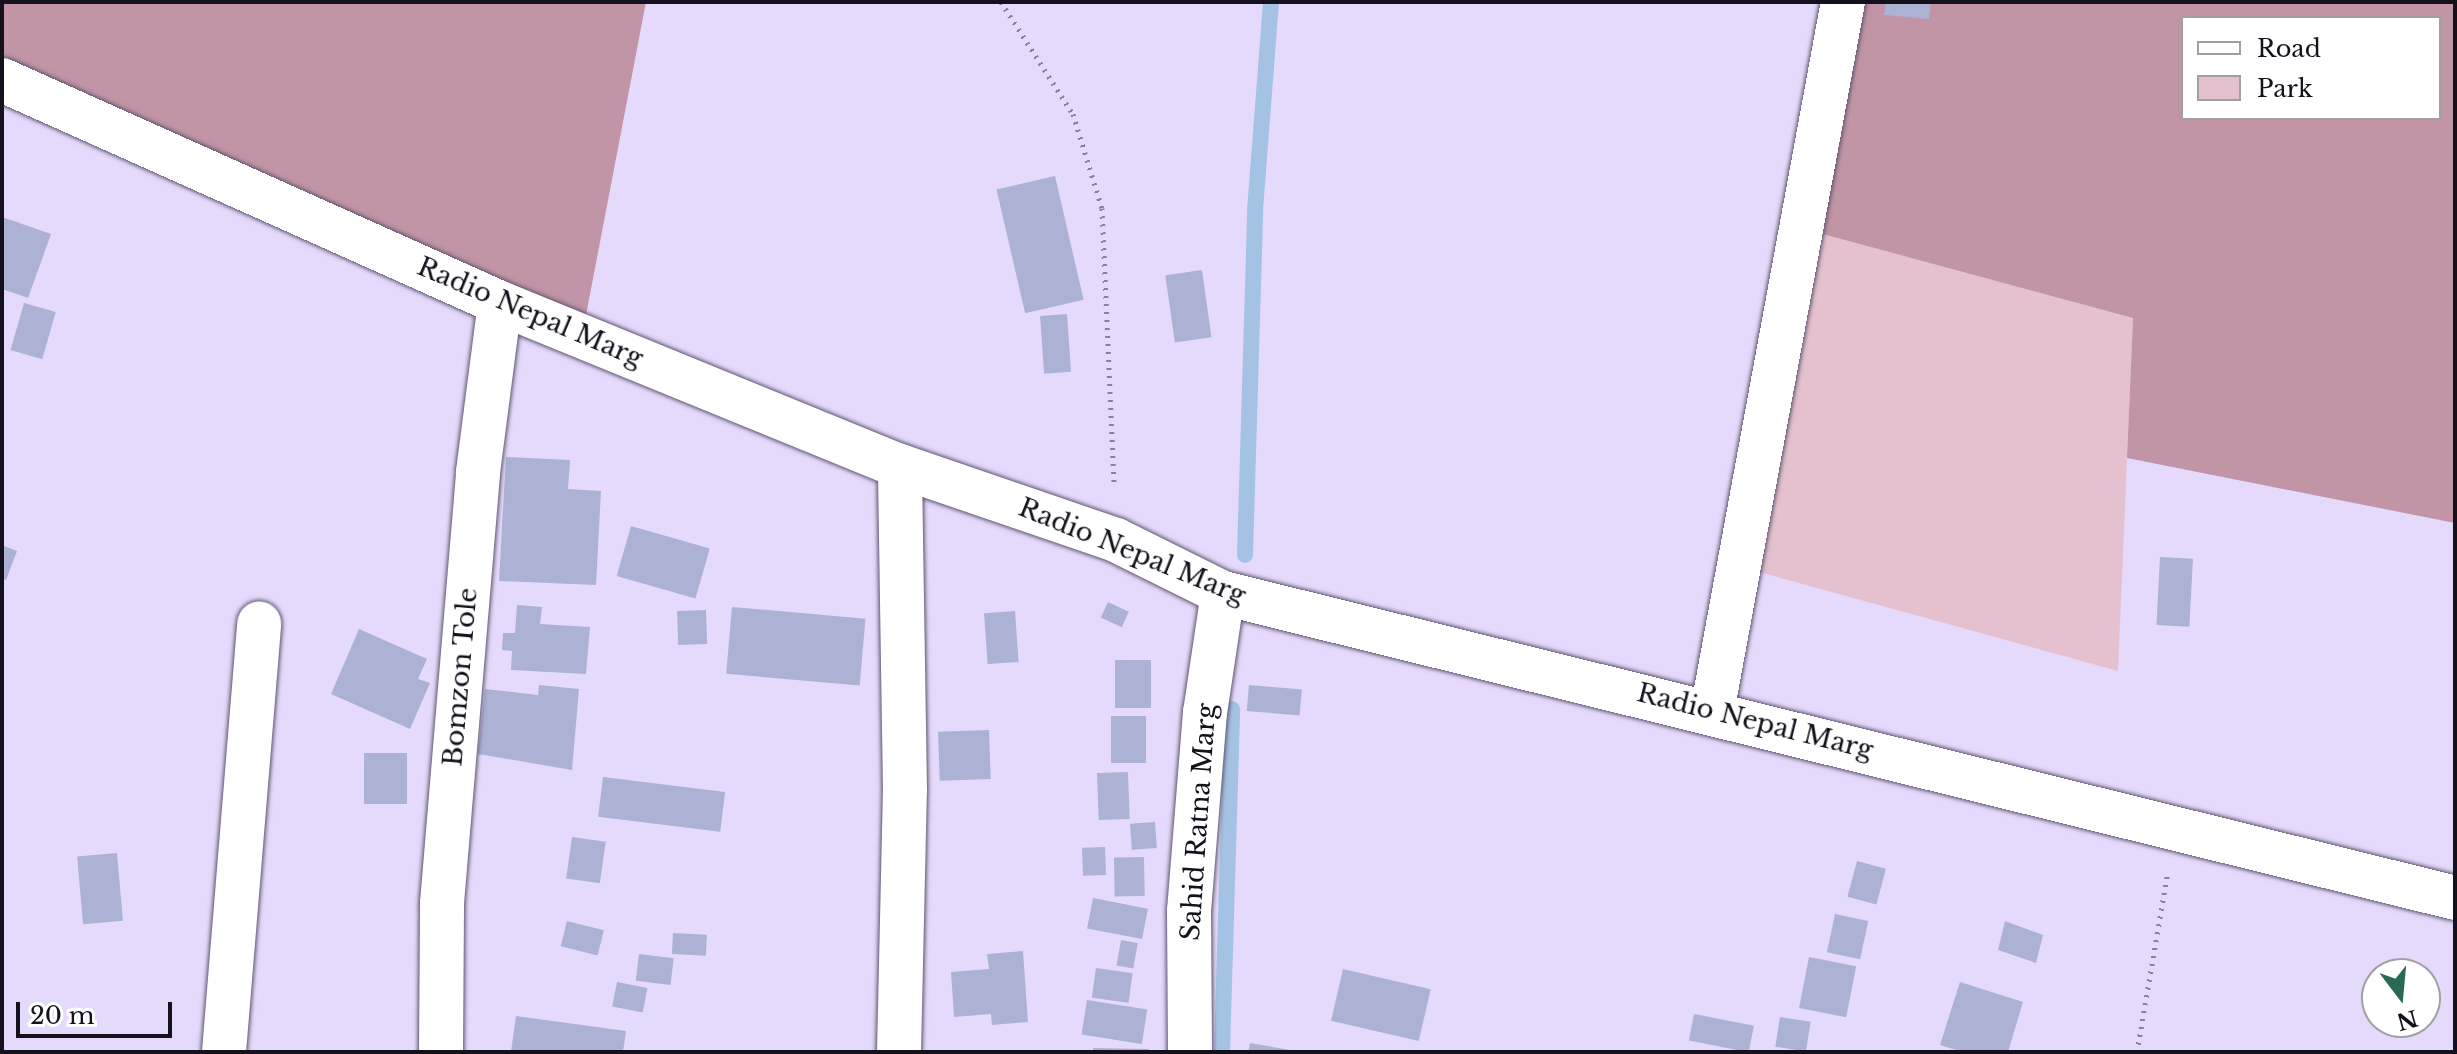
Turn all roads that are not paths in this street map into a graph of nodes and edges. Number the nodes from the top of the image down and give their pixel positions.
1 (1843, 2) edge
2 (2, 80) edge
3 (500, 303) junction
4 (900, 466) junction
5 (1223, 593) junction
6 (259, 623) dead end
7 (1712, 712) junction
8 (2455, 898) edge
9 (224, 1052) edge
10 (441, 1052) edge
11 (899, 1052) edge
12 (1190, 1052) edge

1 - 7 street
2 - 3 street, Radio Nepal Marg
3 - 4 street, Radio Nepal Marg
3 - 10 street, Bomzon Tole
4 - 5 street, Radio Nepal Marg
4 - 11 street
5 - 7 street, Radio Nepal Marg
5 - 12 street, Sahid Ratna Marg
6 - 9 street
7 - 8 street, Radio Nepal Marg

